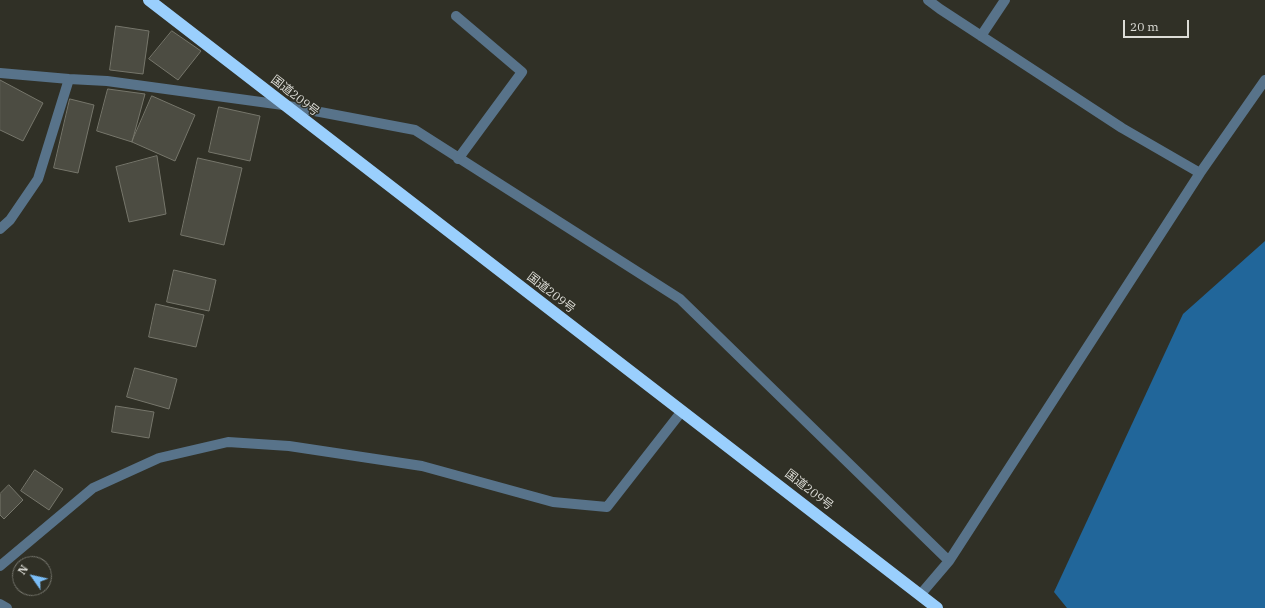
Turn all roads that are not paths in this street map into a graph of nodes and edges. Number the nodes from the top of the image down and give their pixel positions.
1 (149, 0) edge
2 (928, 0) edge
3 (1005, 0) edge
4 (456, 16) dead end
5 (981, 36) junction
6 (0, 73) edge
7 (69, 79) junction
8 (1265, 80) edge
9 (283, 104) junction
10 (458, 159) junction
11 (1200, 173) junction
12 (0, 229) edge
13 (682, 412) junction
14 (949, 561) junction
15 (0, 566) edge
16 (920, 595) junction
17 (0, 604) edge
18 (7, 608) edge
19 (937, 608) edge

1 - 9 highway, 国道209号
2 - 5 street
3 - 5 street
4 - 10 street
5 - 11 street
6 - 7 street
7 - 9 street
7 - 12 street
8 - 11 street
9 - 10 street
9 - 13 highway, 国道209号
10 - 14 street
11 - 14 street
13 - 15 street
13 - 16 highway, 国道209号
14 - 16 street
16 - 19 highway, 国道209号
17 - 18 street

